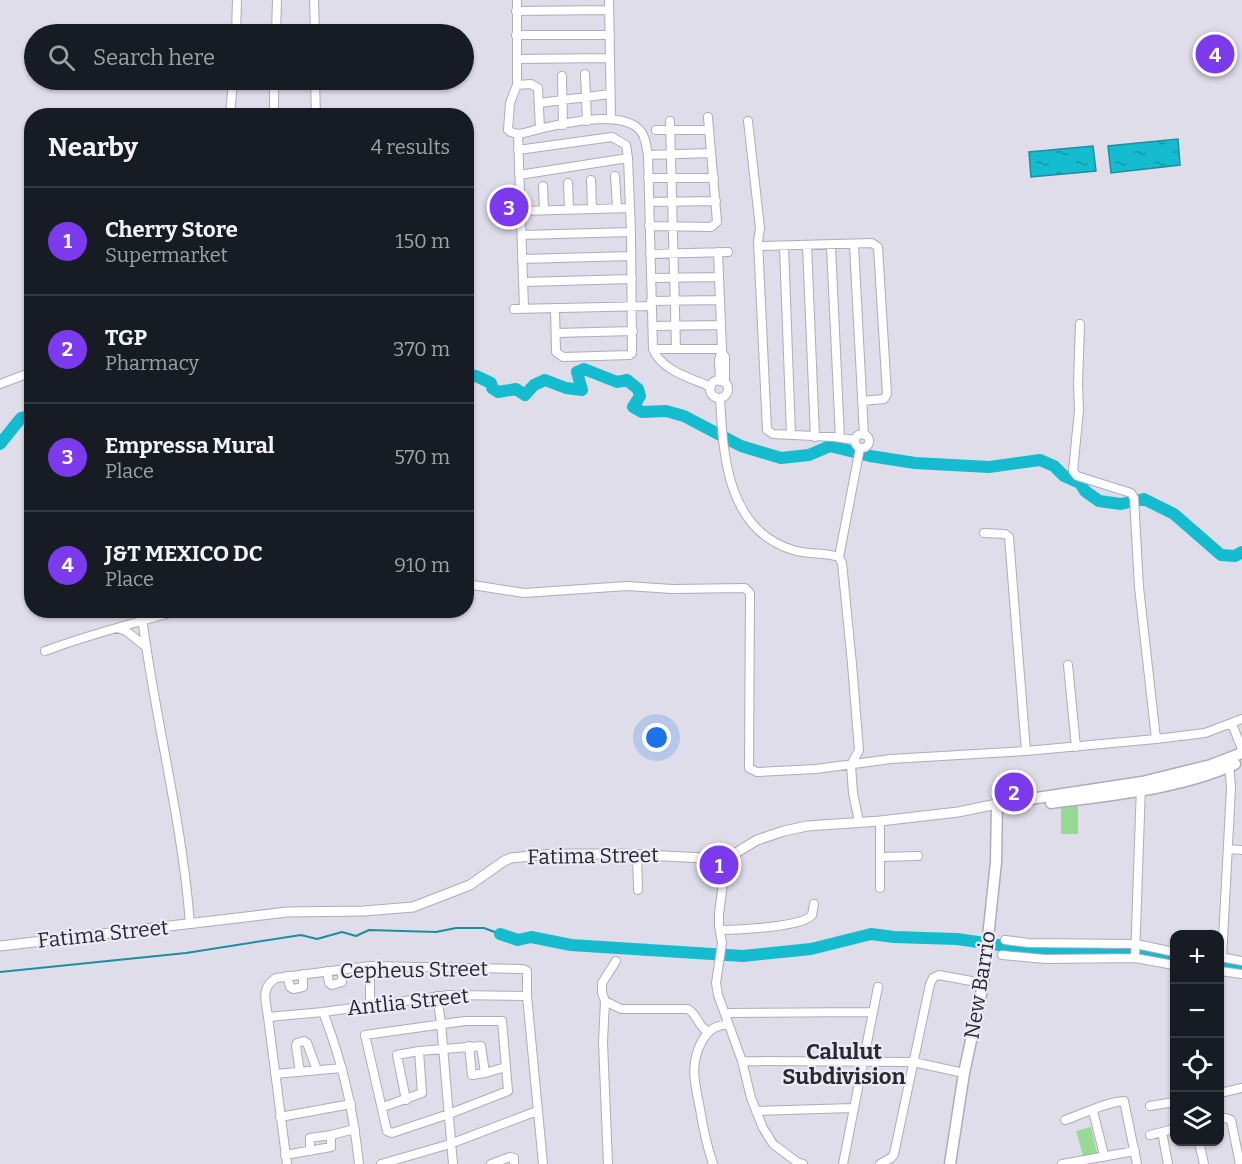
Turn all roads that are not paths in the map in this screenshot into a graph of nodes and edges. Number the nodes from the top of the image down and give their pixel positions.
1 (237, 0) edge
2 (277, 0) edge
3 (314, 0) edge
4 (517, 0) edge
5 (609, 0) edge
6 (516, 10) junction
7 (609, 10) junction
8 (236, 24) edge
9 (276, 24) edge
10 (315, 24) edge
11 (516, 35) junction
12 (610, 35) junction
13 (610, 58) junction
14 (517, 59) junction
15 (585, 74) dead end
16 (562, 76) dead end
17 (517, 85) junction
18 (232, 90) edge
19 (274, 90) edge
20 (315, 90) edge
21 (610, 94) junction
22 (586, 98) junction
23 (561, 101) junction
24 (539, 103) junction
25 (231, 108) edge
26 (274, 108) edge
27 (316, 108) edge
28 (708, 117) dead end
29 (611, 118) junction
30 (586, 121) junction
31 (670, 121) dead end
32 (748, 121) dead end
33 (563, 125) junction
34 (540, 129) junction
35 (656, 130) dead end
36 (670, 130) junction
37 (709, 130) junction
38 (519, 134) junction
39 (518, 150) junction
40 (711, 153) junction
41 (671, 154) junction
42 (648, 155) junction
43 (628, 158) junction
44 (519, 175) junction
45 (615, 176) dead end
46 (648, 178) junction
47 (671, 178) junction
48 (714, 178) junction
49 (591, 180) dead end
50 (568, 183) dead end
51 (543, 186) dead end
52 (716, 201) junction
53 (649, 202) junction
54 (673, 202) junction
55 (617, 207) junction
56 (592, 208) junction
57 (630, 208) junction
58 (568, 209) junction
59 (544, 210) junction
60 (522, 211) junction
61 (649, 226) junction
62 (673, 226) junction
63 (631, 232) junction
64 (522, 235) junction
65 (807, 245) junction
66 (854, 245) junction
67 (759, 246) junction
68 (784, 246) junction
69 (831, 246) junction
70 (718, 252) junction
71 (728, 252) dead end
72 (672, 253) junction
73 (650, 254) junction
74 (631, 256) junction
75 (522, 259) junction
76 (673, 277) junction
77 (719, 277) junction
78 (651, 278) junction
79 (632, 279) junction
80 (523, 282) junction
81 (720, 300) junction
82 (675, 301) junction
83 (651, 304) junction
84 (632, 307) junction
85 (524, 308) junction
86 (555, 308) junction
87 (514, 309) dead end
88 (1080, 324) dead end
89 (721, 325) junction
90 (652, 326) junction
91 (675, 326) junction
92 (633, 331) junction
93 (556, 333) junction
94 (653, 349) junction
95 (676, 349) junction
96 (722, 350) junction
97 (24, 375) edge
98 (723, 382) junction
99 (0, 384) edge
100 (711, 387) junction
101 (720, 398) junction
102 (862, 401) junction
103 (791, 435) junction
104 (815, 437) junction
105 (840, 438) junction
106 (859, 446) junction
107 (984, 533) dead end
108 (839, 557) junction
109 (474, 585) edge
110 (142, 618) edge
111 (155, 618) edge
112 (142, 622) junction
113 (117, 627) junction
114 (145, 646) junction
115 (45, 651) dead end
116 (1068, 666) dead end
117 (1242, 718) edge
118 (1232, 724) junction
119 (1156, 739) junction
120 (1076, 747) junction
121 (1026, 751) junction
122 (1242, 751) edge
123 (1242, 761) edge
124 (1229, 763) junction
125 (851, 765) junction
126 (1141, 786) junction
127 (997, 807) junction
128 (880, 821) junction
129 (859, 822) junction
130 (1228, 849) junction
131 (1242, 850) edge
132 (637, 854) junction
133 (918, 856) dead end
134 (880, 857) junction
135 (726, 859) junction
136 (880, 888) dead end
137 (638, 890) dead end
138 (814, 904) dead end
139 (190, 924) junction
140 (720, 930) junction
141 (1223, 930) edge
142 (1005, 940) dead end
143 (0, 946) edge
144 (1136, 951) junction
145 (1170, 952) edge
146 (1002, 955) dead end
147 (1224, 958) edge
148 (616, 961) dead end
149 (1242, 961) edge
150 (1170, 964) edge
151 (370, 966) junction
152 (342, 970) junction
153 (327, 971) junction
154 (1224, 972) edge
155 (303, 974) junction
156 (1242, 974) edge
157 (287, 976) junction
158 (971, 981) dead end
159 (879, 987) dead end
160 (437, 996) junction
161 (526, 996) junction
162 (605, 1001) junction
163 (370, 1005) junction
164 (873, 1011) junction
165 (323, 1012) junction
166 (725, 1013) junction
167 (268, 1017) junction
168 (441, 1023) junction
169 (728, 1024) junction
170 (707, 1032) junction
171 (469, 1046) junction
172 (442, 1048) junction
173 (419, 1051) junction
174 (742, 1061) junction
175 (864, 1061) junction
176 (913, 1062) junction
177 (506, 1067) junction
178 (342, 1068) junction
179 (317, 1070) junction
180 (300, 1072) junction
181 (485, 1073) junction
182 (964, 1073) junction
183 (275, 1074) junction
184 (1242, 1088) edge
185 (1224, 1092) edge
186 (406, 1100) junction
187 (1170, 1103) edge
188 (351, 1104) junction
189 (1150, 1106) dead end
190 (382, 1107) junction
191 (853, 1108) junction
192 (537, 1111) junction
193 (756, 1111) junction
194 (1093, 1111) junction
195 (449, 1114) junction
196 (280, 1117) junction
197 (1224, 1119) edge
198 (1065, 1120) dead end
199 (355, 1129) junction
200 (1170, 1130) edge
201 (1162, 1132) junction
202 (1150, 1134) dead end
203 (331, 1135) junction
204 (450, 1144) junction
205 (1200, 1146) edge
206 (310, 1151) junction
207 (1135, 1151) junction
208 (285, 1155) junction
209 (1104, 1155) junction
210 (788, 1156) junction
211 (287, 1164) edge
212 (359, 1164) edge
213 (381, 1164) edge
214 (453, 1164) edge
215 (491, 1164) edge
216 (514, 1164) edge
217 (543, 1164) edge
218 (608, 1164) edge
219 (713, 1164) edge
220 (784, 1164) edge
221 (803, 1164) edge
222 (843, 1164) edge
223 (880, 1164) edge
224 (950, 1164) edge
225 (1062, 1164) edge
226 (1137, 1164) edge
227 (1168, 1164) edge
228 (1204, 1164) edge
229 (1240, 1164) edge

1 - 8 street
2 - 9 street
3 - 10 street
4 - 6 street
5 - 7 street
6 - 7 street
6 - 11 street
7 - 12 street
11 - 12 street
11 - 14 street
12 - 13 street
13 - 14 street
13 - 21 street
14 - 17 street
15 - 22 street
16 - 23 street
17 - 24 street
17 - 38 street
18 - 25 street
19 - 26 street
20 - 27 street
21 - 22 street
21 - 29 street
22 - 23 street
22 - 30 street
23 - 24 street
23 - 33 street
24 - 34 street
28 - 37 street
29 - 30 street
29 - 42 street
30 - 33 street
31 - 36 street
32 - 67 street
33 - 34 street
34 - 38 street
35 - 36 street
36 - 37 street
36 - 41 street
37 - 40 street
38 - 39 street
39 - 43 street
39 - 44 street
40 - 41 street
40 - 48 street
41 - 42 street
41 - 47 street
42 - 46 street
43 - 44 street
43 - 57 street
44 - 60 street
45 - 55 street
46 - 47 street
46 - 53 street
47 - 48 street
47 - 54 street
48 - 52 street
49 - 56 street
50 - 58 street
51 - 59 street
52 - 54 street
52 - 62 street
53 - 54 street
53 - 61 street
54 - 62 street
55 - 56 street
55 - 57 street
56 - 58 street
57 - 63 street
58 - 59 street
59 - 60 street
60 - 64 street
61 - 62 street
61 - 73 street
62 - 72 street
63 - 64 street
63 - 74 street
64 - 75 street
65 - 68 street
65 - 69 street
65 - 104 street
66 - 69 street
66 - 102 street
66 - 102 street
67 - 68 street
67 - 103 street
68 - 103 street
69 - 105 street
70 - 71 street
70 - 72 street
70 - 77 street
72 - 73 street
72 - 76 street
73 - 78 street
74 - 75 street
74 - 79 street
75 - 80 street
76 - 77 street
76 - 78 street
76 - 82 street
77 - 81 street
78 - 83 street
79 - 80 street
79 - 84 street
80 - 85 street
81 - 82 street
81 - 89 street
82 - 83 street
82 - 91 street
83 - 84 street
83 - 90 street
84 - 86 street
84 - 92 street
85 - 86 street
85 - 87 street
86 - 93 street
88 - 119 street
89 - 91 street
89 - 96 street
90 - 91 street
90 - 94 street
91 - 95 street
92 - 93 street
92 - 93 street
94 - 95 street
94 - 100 street
95 - 96 street
96 - 98 street
97 - 99 street
98 - 100 street
98 - 101 street
100 - 101 street
101 - 108 street
102 - 106 street
103 - 104 street
104 - 105 street
105 - 106 street
106 - 108 street
107 - 121 street
108 - 125 street
109 - 125 street
110 - 112 street
111 - 112 street
112 - 113 street
112 - 114 street
113 - 114 street
113 - 115 street
114 - 139 street
116 - 120 street
117 - 118 street
118 - 119 street
118 - 122 street
119 - 120 street
120 - 121 street
121 - 125 street
122 - 124 main road
123 - 124 main road
124 - 126 main road
124 - 130 street
125 - 129 street
126 - 127 main road
126 - 144 street
127 - 128 street
127 - 182 main road, New Barrio
128 - 129 street
128 - 134 street
129 - 135 street
130 - 131 street
130 - 141 street
132 - 135 street, Fatima Street
132 - 137 street
132 - 139 street, Fatima Street
133 - 134 street
134 - 136 street
135 - 140 street
138 - 140 street
139 - 143 street, Fatima Street
140 - 166 street
142 - 144 street
144 - 145 street
144 - 146 street
144 - 150 street
147 - 149 street
148 - 162 street
151 - 152 street, Cepheus Street
151 - 161 street, Cepheus Street
151 - 163 street
152 - 153 street, Cepheus Street
152 - 153 street
153 - 155 street, Cepheus Street
154 - 156 street
155 - 157 street, Cepheus Street
155 - 157 street
157 - 167 street, Cepheus Street
158 - 176 street
159 - 164 street
160 - 161 street, Antlia Street
160 - 163 street, Antlia Street
160 - 168 street
161 - 192 street
162 - 170 street
162 - 218 street
163 - 165 street, Antlia Street
164 - 166 street
164 - 175 street
165 - 167 street, Antlia Street
165 - 178 street
166 - 169 street
167 - 183 street
168 - 172 street
168 - 177 street
168 - 190 street
169 - 170 street
169 - 174 street
170 - 219 street
171 - 172 street
171 - 181 street
171 - 181 street
172 - 173 street
172 - 195 street
173 - 186 street
173 - 186 street
174 - 175 street
174 - 193 street
175 - 176 street
175 - 191 street
176 - 182 street
176 - 223 street
177 - 181 street
177 - 195 street
178 - 179 street
178 - 188 street
179 - 180 street
179 - 180 street
180 - 183 street
182 - 224 main road, New Barrio
183 - 196 street
184 - 185 street
186 - 190 street
187 - 189 street
188 - 196 street
188 - 199 street
190 - 195 street
191 - 193 street
191 - 222 street
192 - 204 street
192 - 217 street
193 - 210 street
194 - 198 street
194 - 207 street
194 - 209 street
195 - 204 street
196 - 208 street
197 - 229 street
199 - 203 street
199 - 212 street
200 - 201 street
201 - 202 street
201 - 227 street
203 - 206 street
203 - 206 street
204 - 213 street
204 - 214 street
205 - 228 street
206 - 208 street
207 - 209 street
207 - 226 street
208 - 211 street
209 - 225 street
210 - 220 street
210 - 221 street
215 - 216 street

